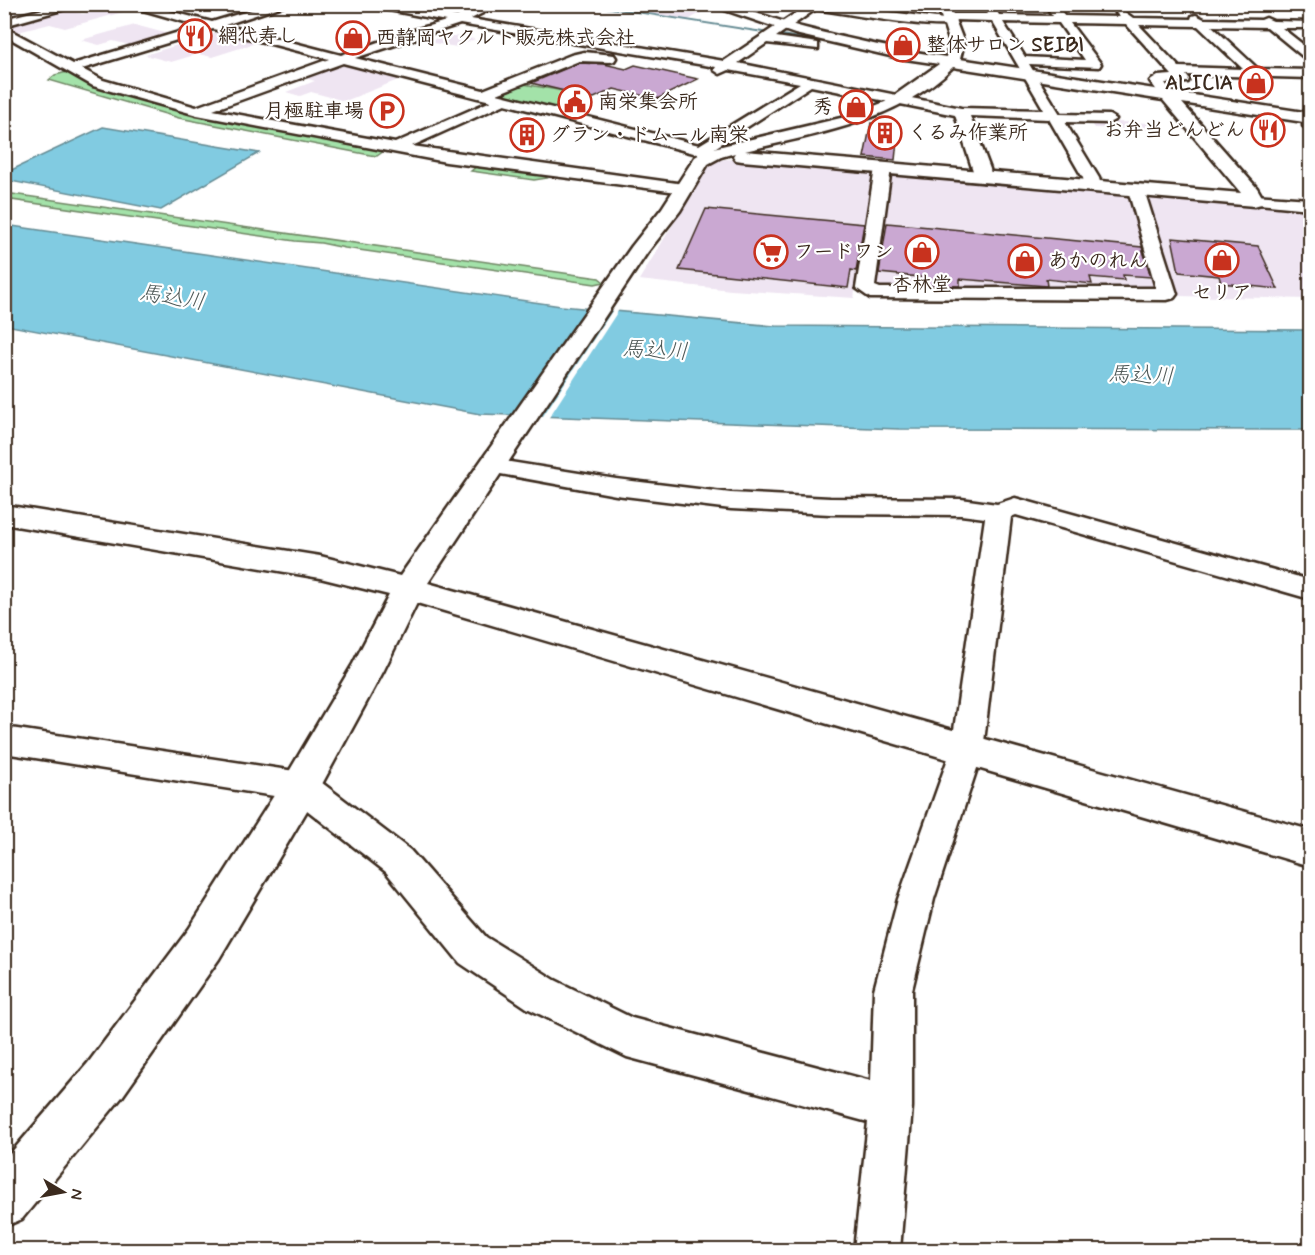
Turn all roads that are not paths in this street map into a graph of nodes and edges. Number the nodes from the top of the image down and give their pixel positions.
1 (78, 4) edge
2 (127, 4) edge
3 (284, 4) edge
4 (363, 4) edge
5 (495, 4) edge
6 (713, 4) edge
7 (987, 4) edge
8 (1051, 4) edge
9 (1115, 4) edge
10 (810, 5) edge
11 (1187, 11) dead end
12 (1254, 11) dead end
13 (947, 15) edge
14 (995, 19) junction
15 (1062, 20) junction
16 (1131, 21) junction
17 (455, 22) junction
18 (4, 23) edge
19 (1201, 23) junction
20 (1271, 24) junction
21 (1311, 25) edge
22 (784, 26) junction
23 (210, 27) junction
24 (4, 30) edge
25 (765, 39) junction
26 (814, 46) dead end
27 (1311, 56) edge
28 (341, 59) junction
29 (386, 59) dead end
30 (1019, 60) junction
31 (950, 62) junction
32 (692, 65) junction
33 (367, 66) junction
34 (723, 67) junction
35 (72, 68) junction
36 (1176, 71) junction
37 (1255, 73) junction
38 (1030, 74) junction
39 (1311, 74) edge
40 (805, 87) junction
41 (483, 95) junction
42 (1168, 96) junction
43 (503, 100) junction
44 (895, 102) junction
45 (197, 111) junction
46 (961, 112) junction
47 (1054, 116) junction
48 (1310, 118) edge
49 (1109, 119) dead end
50 (1311, 126) edge
51 (396, 148) junction
52 (706, 152) junction
53 (883, 168) junction
54 (983, 177) junction
55 (1093, 186) junction
56 (685, 188) junction
57 (1136, 190) junction
58 (1254, 200) junction
59 (1311, 204) edge
60 (501, 454) junction
61 (999, 512) junction
62 (4, 514) edge
63 (408, 589) junction
64 (1311, 589) edge
65 (4, 740) edge
66 (968, 750) junction
67 (301, 786) junction
68 (1311, 848) edge
69 (891, 1107) junction
70 (4, 1201) edge
71 (877, 1251) edge

1 - 18 street
2 - 23 street
3 - 23 street
4 - 17 street
5 - 17 street
6 - 22 street
7 - 14 street
8 - 15 street
9 - 16 street
10 - 13 street
10 - 22 street
11 - 19 street
12 - 20 street
13 - 14 street
13 - 31 street
14 - 15 street
14 - 30 street
15 - 16 street
15 - 30 street
16 - 19 street
16 - 36 street
17 - 28 street
17 - 32 street
17 - 34 street
19 - 20 street
19 - 37 street
20 - 21 street
20 - 27 street
22 - 25 street
22 - 31 street
23 - 28 street
23 - 35 street
24 - 35 street
25 - 26 street
25 - 34 street
28 - 33 street
28 - 45 street
29 - 33 street
30 - 38 street
31 - 38 street
31 - 44 street
32 - 34 street
32 - 41 street
33 - 41 street
34 - 40 street
34 - 44 street
35 - 45 street
36 - 37 street
36 - 42 street
37 - 39 street
38 - 42 street
38 - 47 street
40 - 44 street
40 - 52 street
41 - 43 street
42 - 48 street
42 - 58 street
43 - 51 street
43 - 52 street
44 - 46 street
44 - 52 street
45 - 51 street
46 - 47 street
46 - 54 street
47 - 49 street
47 - 55 street
48 - 50 street
51 - 56 street
52 - 53 street
52 - 56 street
53 - 54 street
53 - 57 street
54 - 55 street
55 - 57 street
56 - 60 street
57 - 58 street
58 - 59 street
60 - 61 street
60 - 63 street
61 - 64 street
61 - 66 street
62 - 63 street
63 - 66 street
63 - 67 street
65 - 67 street
66 - 68 street
66 - 69 street
67 - 69 street
67 - 70 street
69 - 71 street

